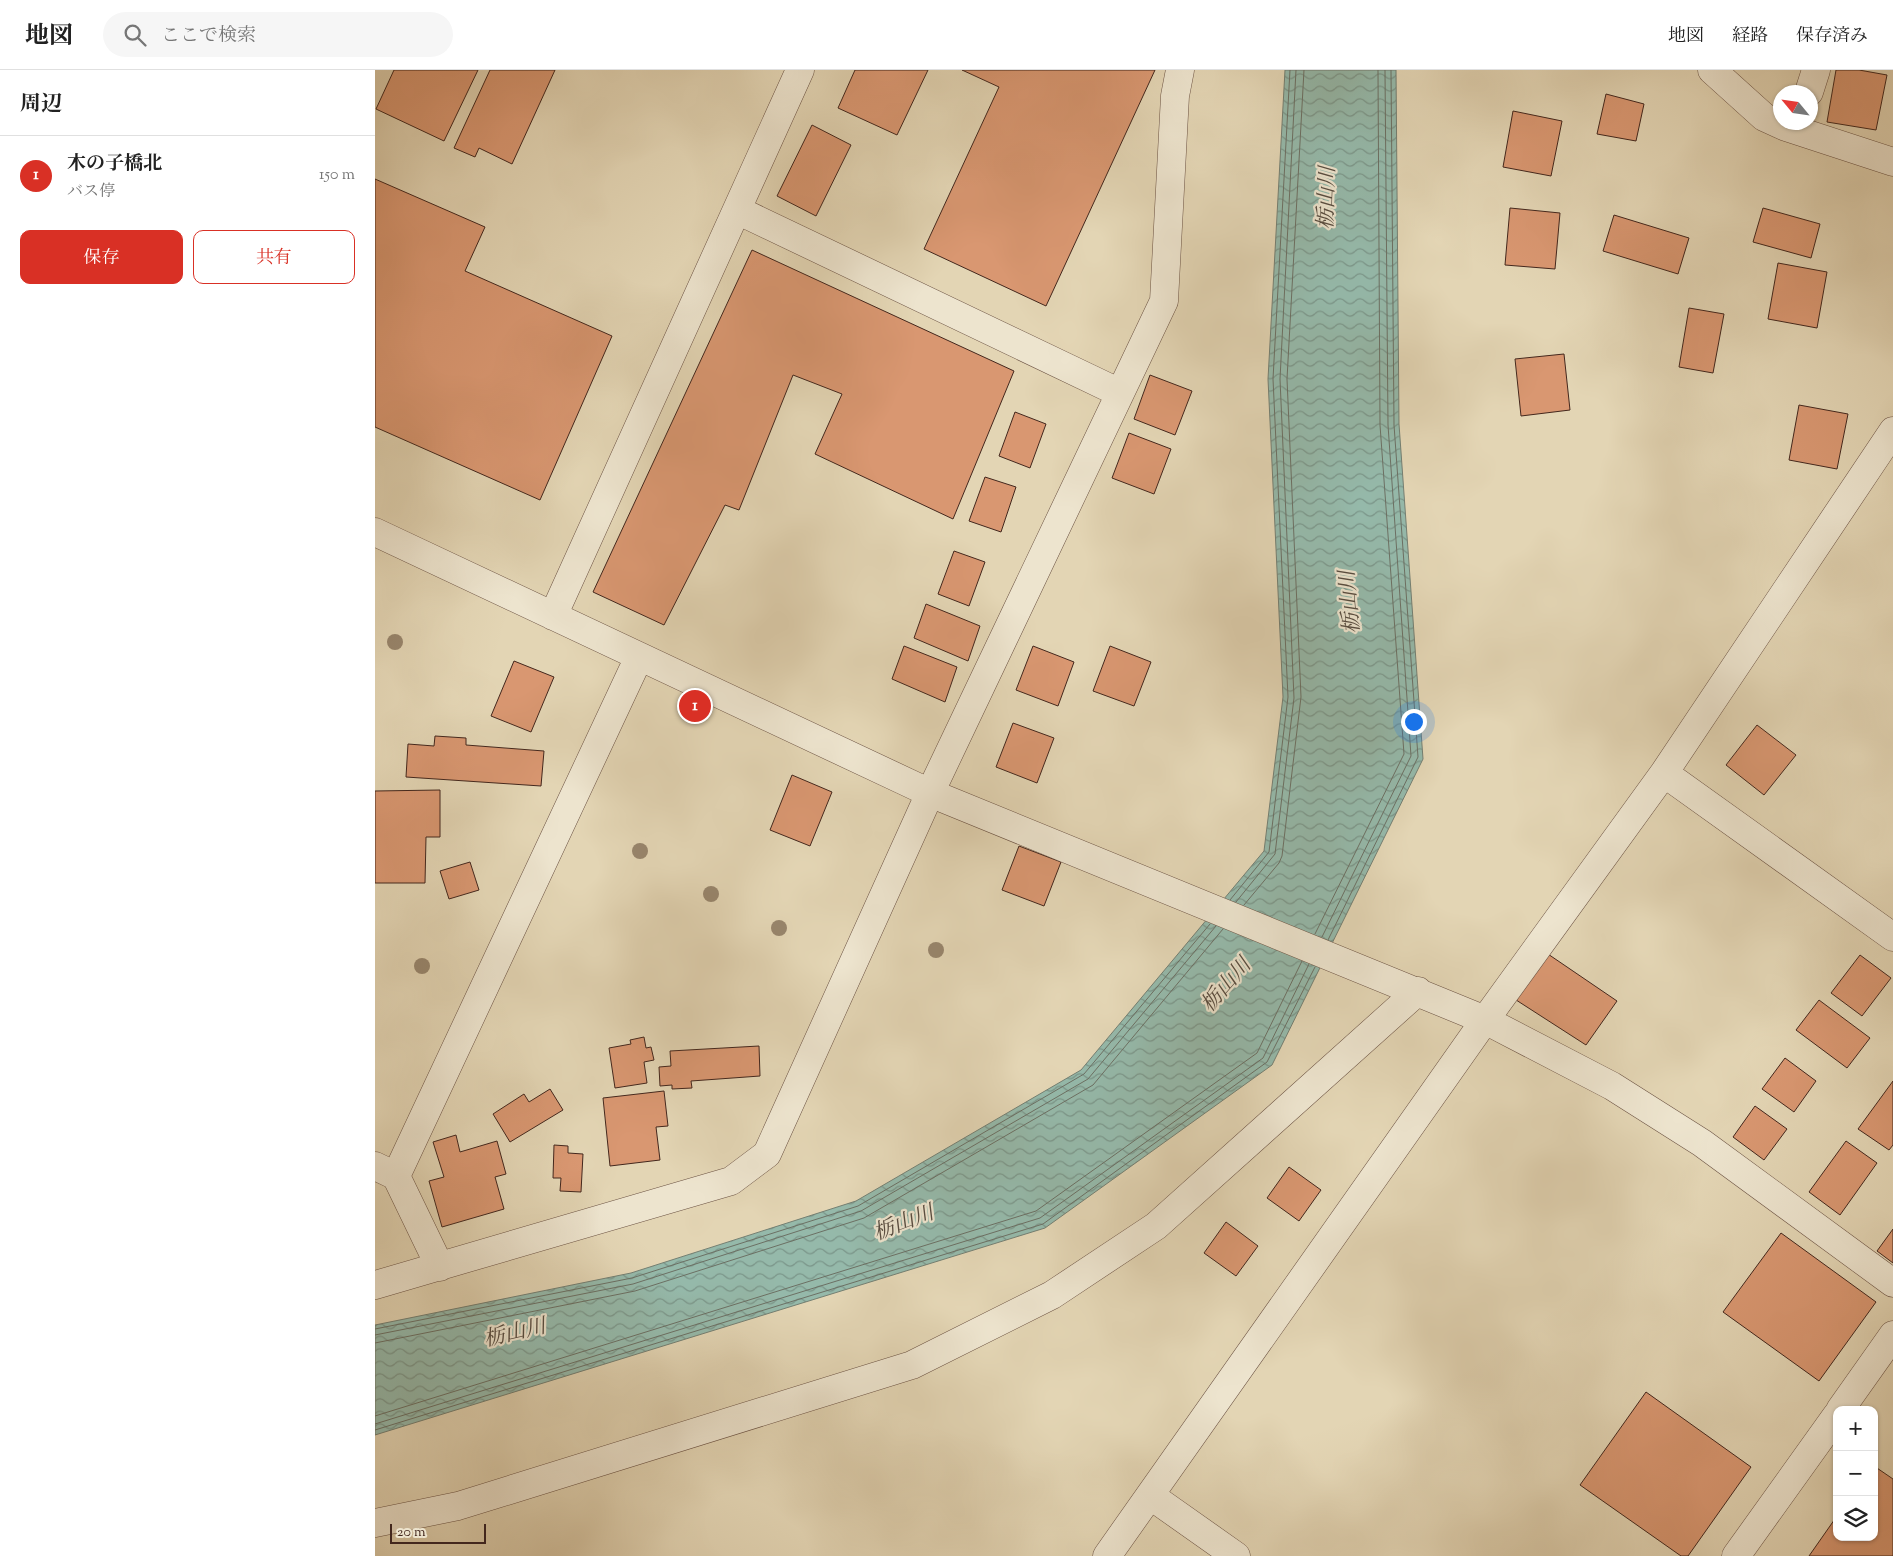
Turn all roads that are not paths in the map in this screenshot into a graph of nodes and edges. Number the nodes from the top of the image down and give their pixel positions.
1 (800, 70) edge
2 (1180, 70) edge
3 (1712, 70) edge
4 (1816, 70) edge
5 (1811, 85) edge
6 (1773, 120) edge
7 (1806, 130) edge
8 (1893, 162) edge
9 (737, 210) junction
10 (1120, 393) junction
11 (1893, 431) edge
12 (375, 532) edge
13 (553, 616) junction
14 (639, 657) junction
15 (1664, 772) junction
16 (930, 793) junction
17 (1893, 937) edge
18 (1418, 991) junction
19 (1485, 1020) junction
20 (385, 1171) edge
21 (440, 1266) junction
22 (1893, 1283) edge
23 (375, 1285) edge
24 (1893, 1335) edge
25 (1843, 1406) edge
26 (1833, 1420) edge
27 (1151, 1496) junction
28 (375, 1523) edge
29 (1107, 1556) edge
30 (1236, 1556) edge
31 (1736, 1556) edge

1 - 9 street
2 - 10 street
3 - 6 street
4 - 5 street
7 - 8 street
9 - 10 street
9 - 13 street
10 - 16 street
11 - 15 street
12 - 13 street
13 - 14 street
14 - 16 street
14 - 20 street
15 - 17 street
15 - 19 street
16 - 18 street
16 - 21 street
18 - 19 street
18 - 28 street
19 - 22 street
19 - 27 street
20 - 21 street
21 - 23 street
24 - 25 street
26 - 31 street
27 - 29 street
27 - 30 street

